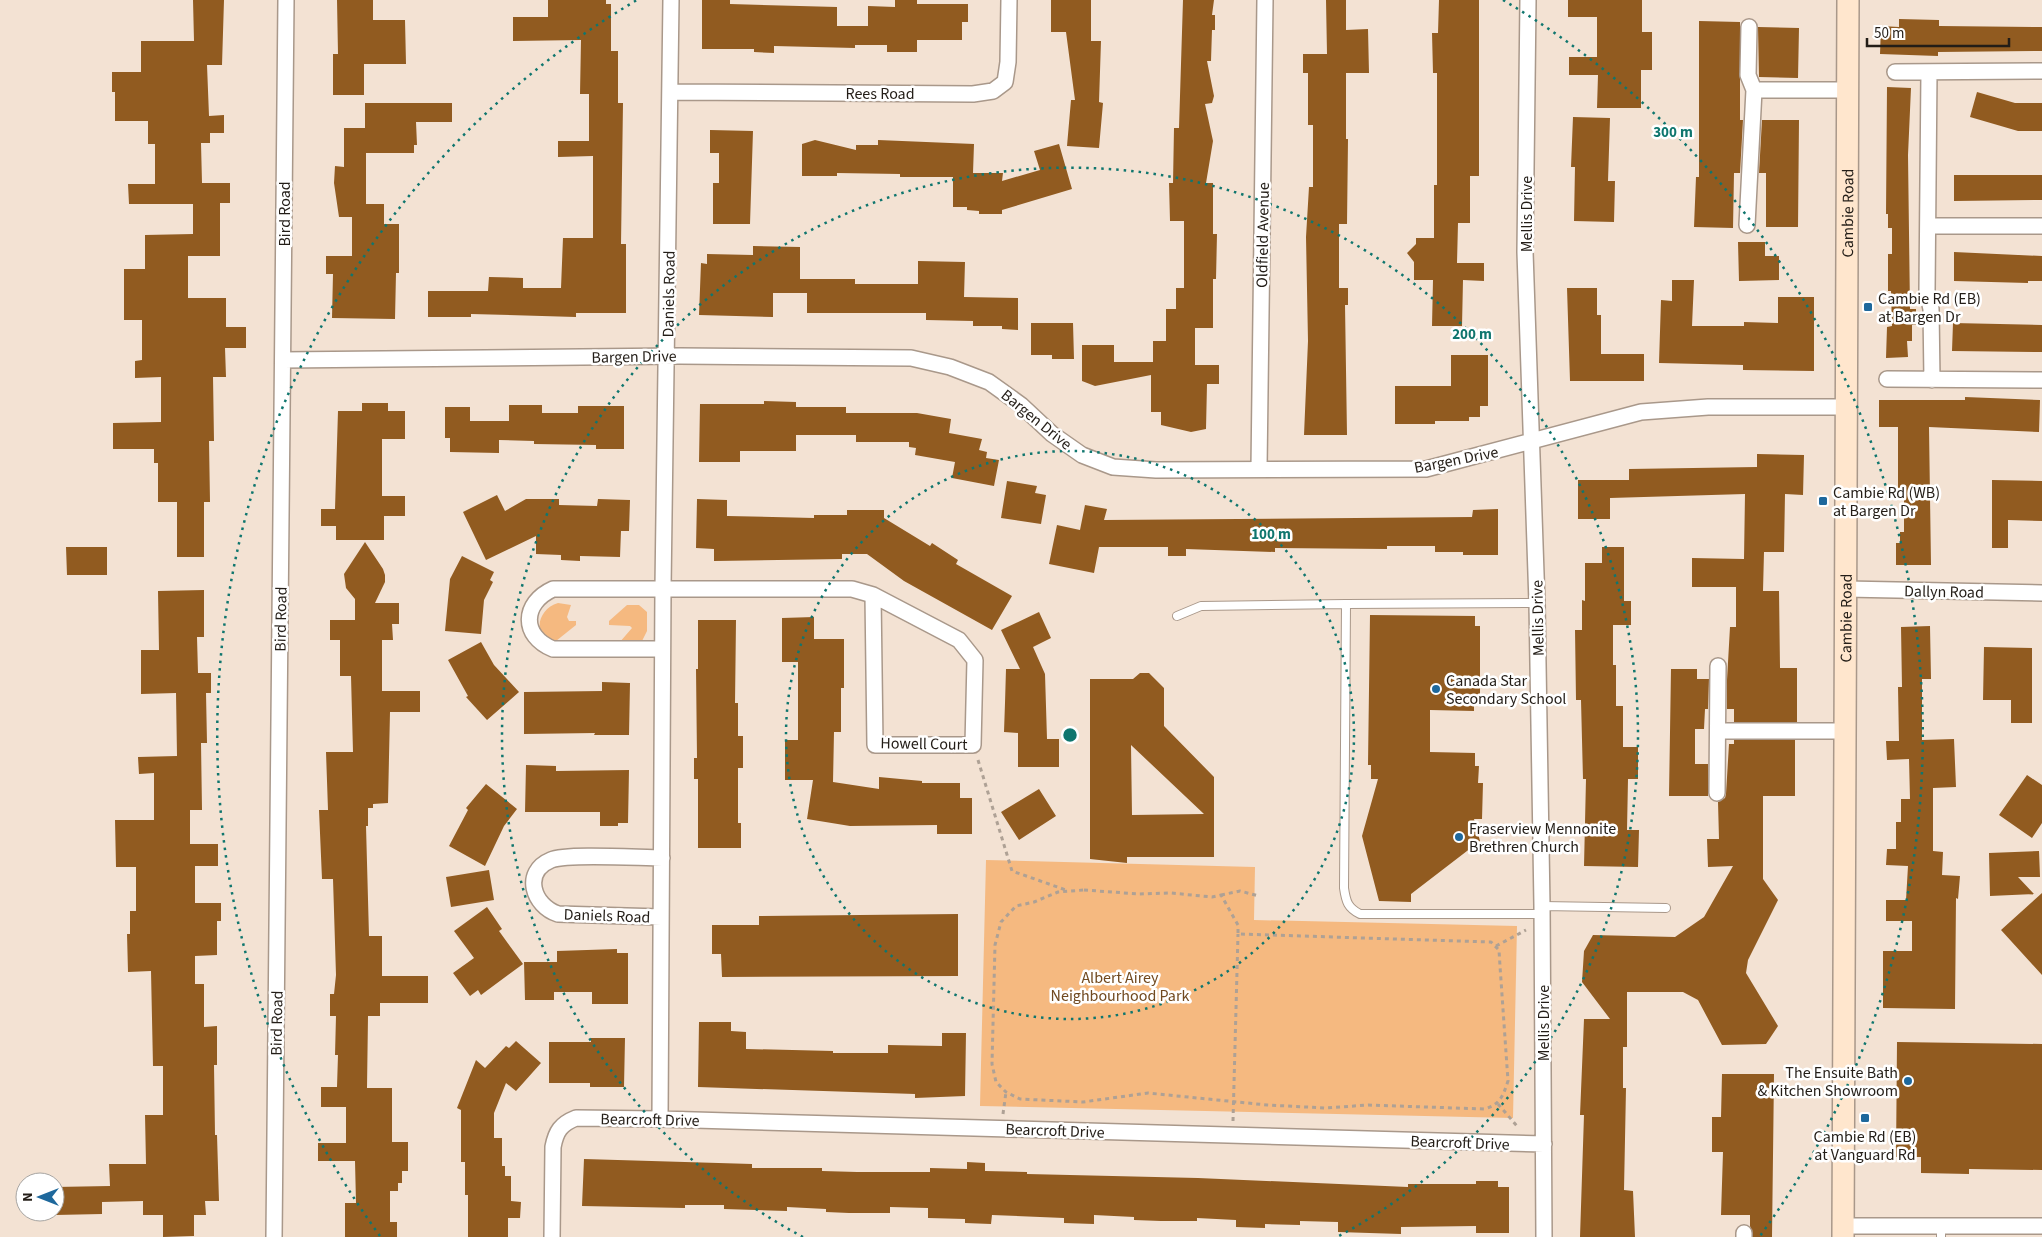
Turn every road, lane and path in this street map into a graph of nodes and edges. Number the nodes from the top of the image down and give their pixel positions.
1 (286, 0) edge
2 (671, 0) edge
3 (1009, 0) edge
4 (1266, 0) edge
5 (1528, 0) edge
6 (1848, 0) edge
7 (1750, 27) dead end
8 (2042, 71) edge
9 (1895, 72) dead end
10 (1929, 72) junction
11 (1754, 90) junction
12 (1847, 90) junction
13 (670, 92) junction
14 (1747, 225) dead end
15 (1928, 226) junction
16 (2042, 226) edge
17 (667, 356) junction
18 (283, 360) junction
19 (1887, 379) dead end
20 (1932, 380) junction
21 (2042, 380) edge
22 (1846, 407) junction
23 (1530, 443) junction
24 (1259, 469) junction
25 (663, 588) junction
26 (1846, 589) junction
27 (2042, 593) edge
28 (873, 595) junction
29 (1537, 603) junction
30 (1346, 604) junction
31 (1177, 616) dead end
32 (662, 649) junction
33 (1718, 666) dead end
34 (1718, 731) junction
35 (1844, 731) junction
36 (974, 745) junction
37 (1717, 793) dead end
38 (662, 858) junction
39 (1069, 891) junction
40 (1221, 895) junction
41 (1259, 896) dead end
42 (1666, 908) dead end
43 (1542, 910) junction
44 (661, 917) junction
45 (1527, 930) dead end
46 (1238, 934) junction
47 (1496, 946) junction
48 (1006, 1092) junction
49 (1233, 1101) junction
50 (1498, 1104) junction
51 (660, 1119) junction
52 (1002, 1120) dead end
53 (1233, 1128) dead end
54 (1521, 1131) dead end
55 (1544, 1144) junction
56 (2042, 1226) edge
57 (1843, 1232) edge
58 (1941, 1232) edge
59 (274, 1237) edge
60 (552, 1237) edge
61 (1544, 1237) edge

1 - 18 street, Bird Road
2 - 13 street, Daniels Road
3 - 13 street, Rees Road
4 - 24 street, Oldfield Avenue
5 - 23 street, Mellis Drive
6 - 12 main road, Cambie Road
7 - 11 street
8 - 10 street
9 - 10 street
10 - 15 street
11 - 12 street
11 - 14 street
12 - 22 main road, Cambie Road
13 - 17 street, Daniels Road
15 - 16 street
15 - 20 street
17 - 18 street, Bargen Drive
17 - 24 street, Bargen Drive
17 - 25 street, Daniels Road
18 - 59 street, Bird Road
19 - 20 street
20 - 21 street
22 - 23 street, Bargen Drive
22 - 26 main road, Cambie Road
23 - 24 street, Bargen Drive
23 - 29 street, Mellis Drive
25 - 28 street, Howell Court
25 - 32 street, Daniels Road
25 - 32 street
26 - 27 street, Dallyn Road
26 - 35 main road, Cambie Road
28 - 36 street, Howell Court
28 - 36 street, Howell Court
29 - 30 lane
29 - 43 street, Mellis Drive
30 - 31 lane
30 - 43 lane
32 - 38 street, Daniels Road
33 - 34 street
34 - 35 street
34 - 37 street
35 - 57 main road, Cambie Road
36 - 39 path
38 - 44 street, Daniels Road
38 - 44 street, Daniels Road
39 - 40 path
39 - 48 path
40 - 41 path
40 - 46 path
42 - 43 lane
43 - 55 street, Mellis Drive
44 - 51 street, Daniels Road
45 - 47 path
46 - 47 path
46 - 49 path
47 - 50 path
48 - 49 path
48 - 52 path
49 - 50 path
49 - 53 path
50 - 54 path
51 - 55 street, Bearcroft Drive
51 - 60 street, Bearcroft Drive
55 - 61 street, Mellis Drive
56 - 58 street
57 - 58 street

